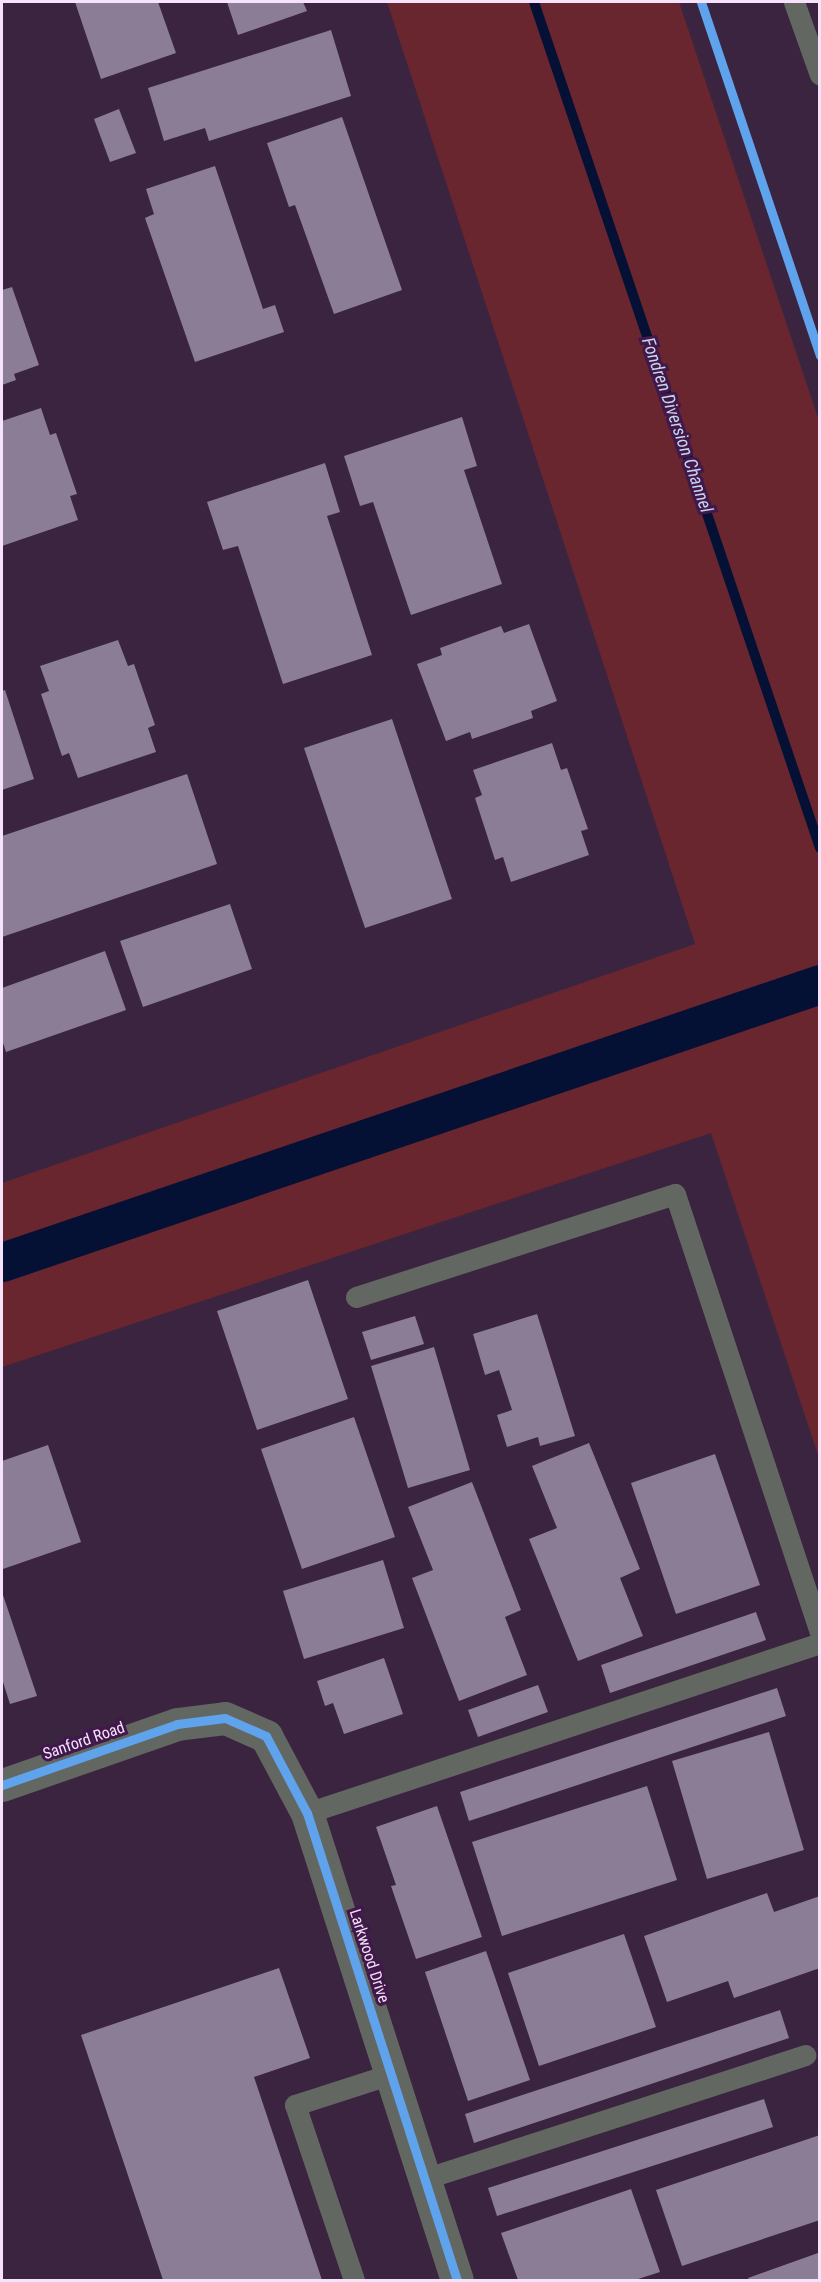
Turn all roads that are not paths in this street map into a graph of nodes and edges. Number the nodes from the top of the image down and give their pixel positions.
1 (794, 2) edge
2 (819, 75) edge
3 (356, 1298) dead end
4 (819, 1632) edge
5 (819, 1643) edge
6 (177, 1724) joint
7 (3, 1779) edge
8 (307, 1813) junction
9 (805, 2055) dead end
10 (391, 2074) junction
11 (424, 2179) junction
12 (354, 2280) edge
13 (457, 2280) edge

1 - 2 lane
3 - 4 lane
5 - 8 lane
6 - 7 street, Sanford Road
6 - 8 street, Larkwood Drive
8 - 10 street, Larkwood Drive
9 - 11 lane
10 - 11 street, Larkwood Drive
10 - 12 lane
11 - 13 street, Larkwood Drive

